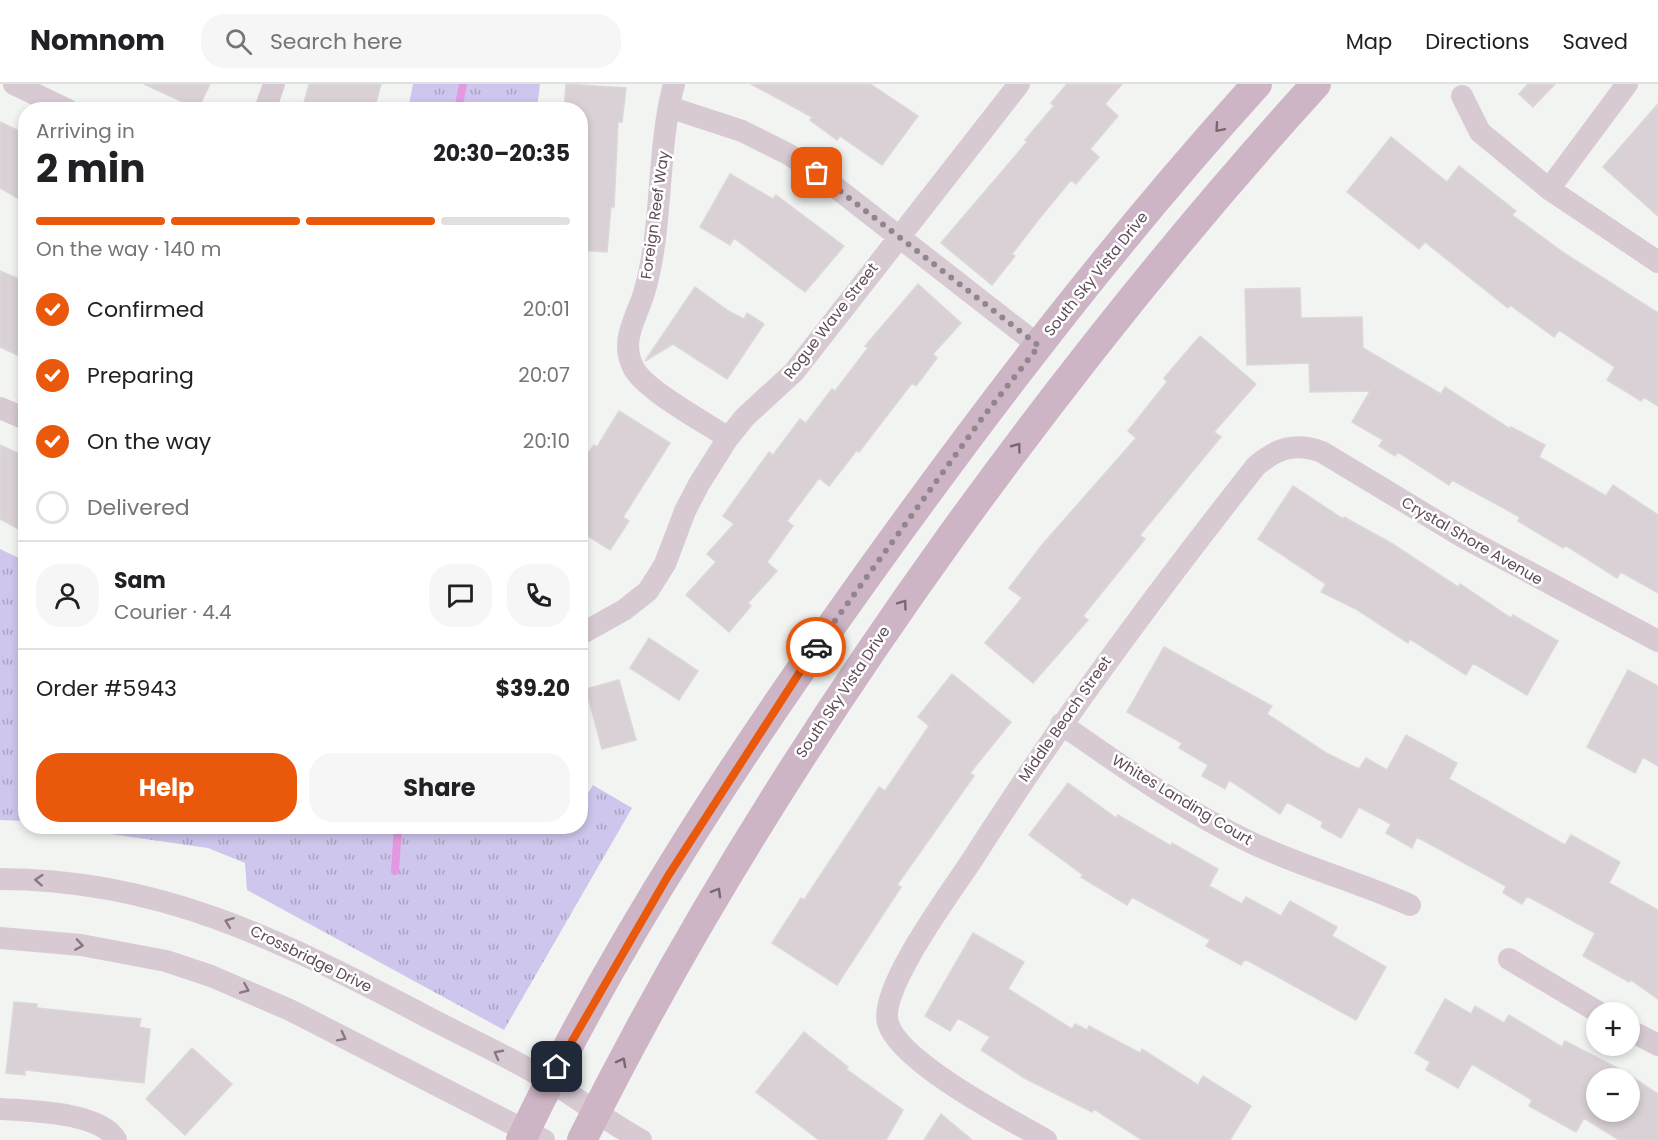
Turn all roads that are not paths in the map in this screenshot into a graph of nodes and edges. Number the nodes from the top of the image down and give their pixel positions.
1 (14, 84) edge
2 (274, 84) edge
3 (674, 84) edge
4 (1019, 84) edge
5 (1257, 84) edge
6 (1316, 84) edge
7 (1627, 84) edge
8 (1462, 96) dead end
9 (51, 102) edge
10 (268, 102) edge
11 (669, 107) junction
12 (1549, 189) junction
13 (899, 236) junction
14 (1658, 262) edge
15 (1039, 346) junction
16 (0, 408) edge
17 (18, 416) edge
18 (728, 438) junction
19 (1287, 447) joint
20 (588, 630) edge
21 (1658, 641) edge
22 (1060, 724) junction
23 (0, 879) edge
24 (1410, 905) dead end
25 (0, 938) edge
26 (1509, 958) dead end
27 (1586, 1005) edge
28 (1640, 1036) edge
29 (1658, 1045) edge
30 (550, 1081) junction
31 (0, 1109) edge
32 (595, 1114) junction
33 (530, 1137) edge
34 (115, 1138) edge
35 (582, 1140) edge
36 (641, 1140) edge
37 (1046, 1140) edge

1 - 9 street
2 - 10 street
3 - 11 street, Foreign Reef Way
4 - 13 street, Rogue Wave Street
5 -> 15 main road, South Sky Vista Drive
32 -> 6 main road, South Sky Vista Drive
7 - 12 street
8 - 12 street
11 - 13 street
11 - 18 street, Foreign Reef Way
12 - 14 street
13 - 15 street
13 - 18 street, Rogue Wave Street
15 - 30 main road, South Sky Vista Drive
16 - 17 street
18 - 20 street, Rogue Wave Street
19 - 21 street, Crystal Shore Avenue
19 - 22 street, Middle Beach Street
22 - 24 street, Whites Landing Court
22 - 37 street, Middle Beach Street
30 -> 23 street, Crossbridge Drive
25 -> 33 street
26 - 27 street
28 - 29 street
30 - 32 street, Crossbridge Drive
30 - 33 main road, South Sky Vista Drive
31 - 34 street
32 - 35 main road, South Sky Vista Drive
32 - 36 street, Crossbridge Drive

